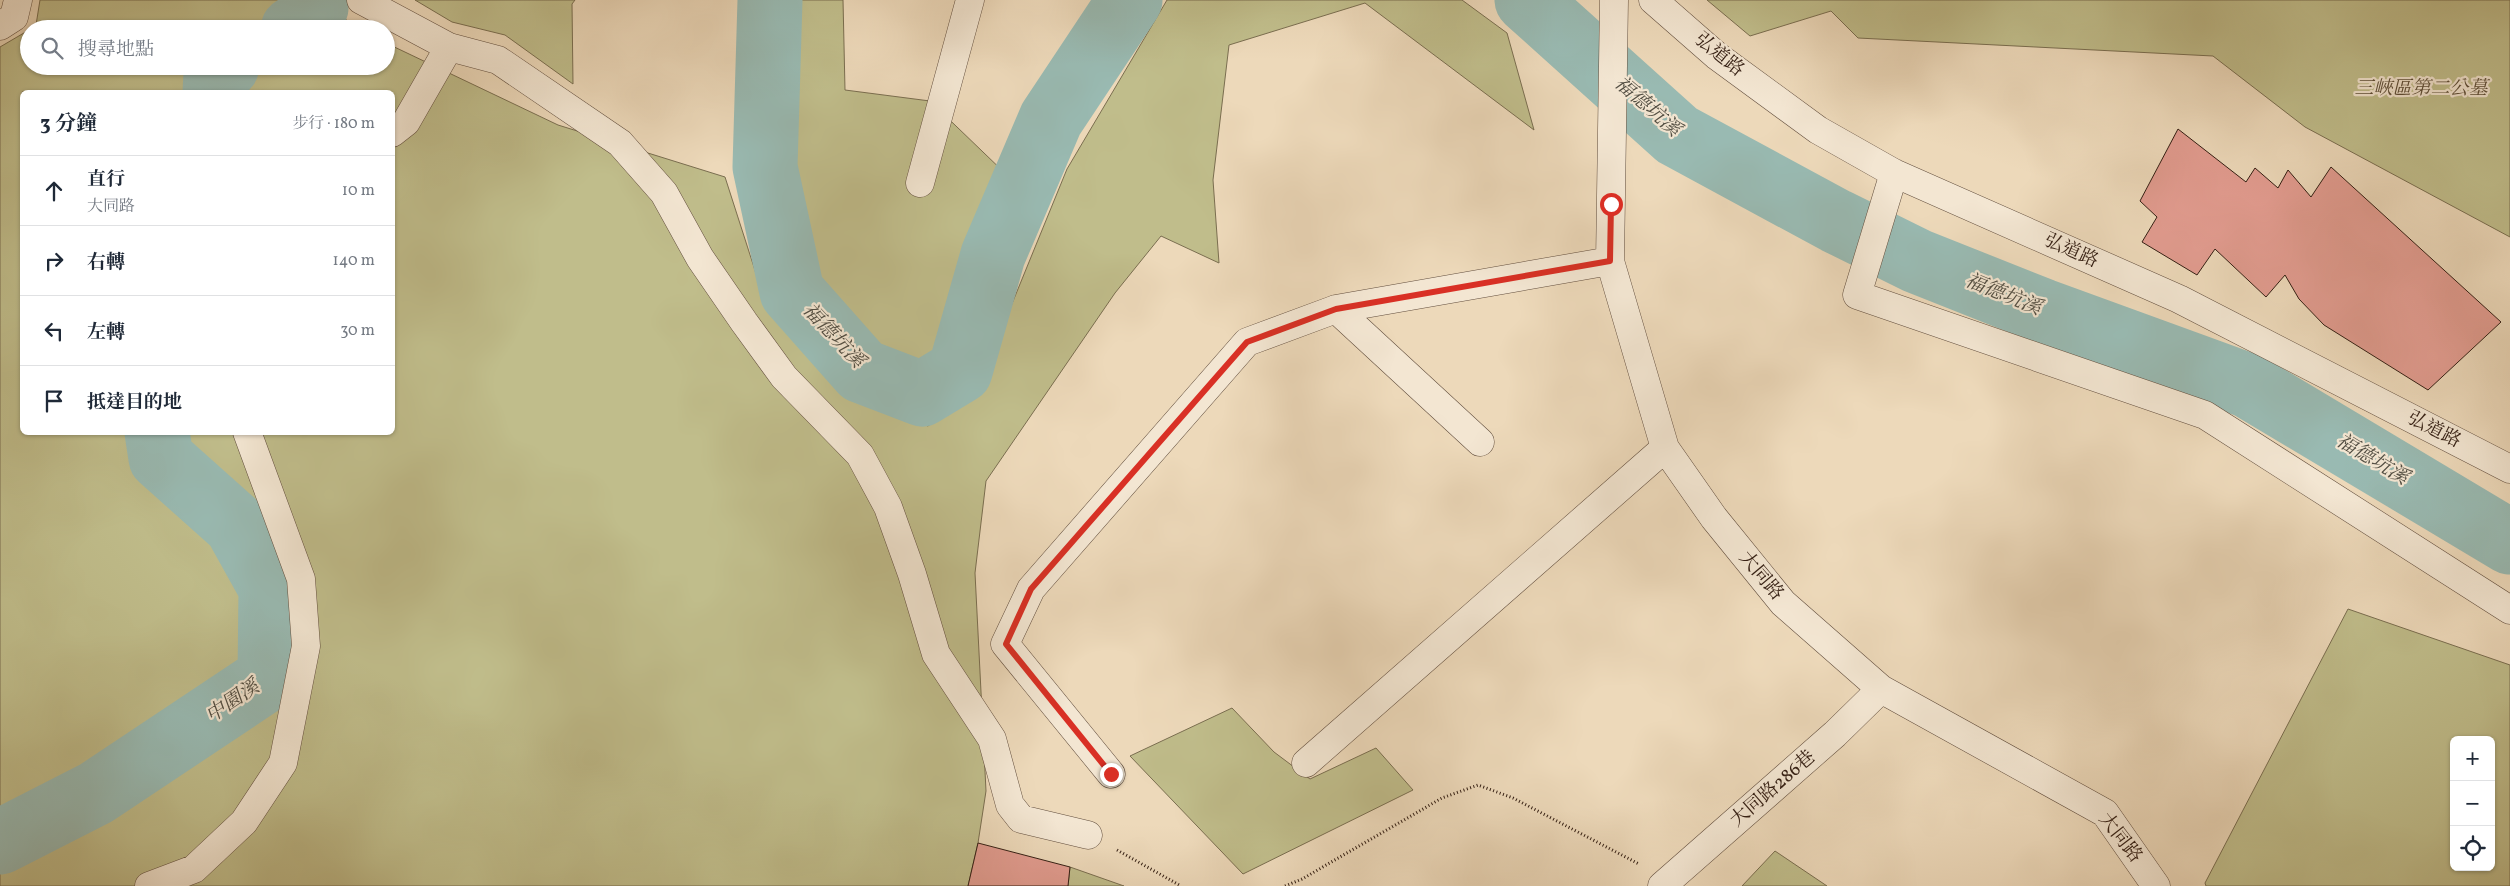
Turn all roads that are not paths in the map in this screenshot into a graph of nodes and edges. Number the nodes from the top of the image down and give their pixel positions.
1 (18, 0) edge
2 (361, 0) edge
3 (970, 0) edge
4 (1614, 0) edge
5 (1653, 0) edge
6 (0, 26) edge
7 (450, 48) junction
8 (395, 131) edge
9 (1894, 173) junction
10 (920, 183) dead end
11 (1610, 261) junction
12 (1336, 309) junction
13 (249, 435) edge
14 (1480, 442) dead end
15 (1665, 448) junction
16 (2510, 469) edge
17 (2510, 610) edge
18 (1881, 689) junction
19 (1306, 763) dead end
20 (1111, 774) dead end
21 (1088, 835) road end
22 (1666, 883) edge
23 (149, 886) edge
24 (2156, 886) edge

1 - 6 street
2 - 7 street
3 - 10 street
4 - 11 street, 大同路
5 - 9 street, 弘道路
7 - 8 street
7 - 21 street
9 - 16 street, 弘道路
9 - 17 street
11 - 12 street
11 - 15 street, 大同路
12 - 14 street
12 - 20 street
13 - 23 street
15 - 18 street, 大同路
15 - 19 street
18 - 22 street, 大同路286巷
18 - 24 street, 大同路

